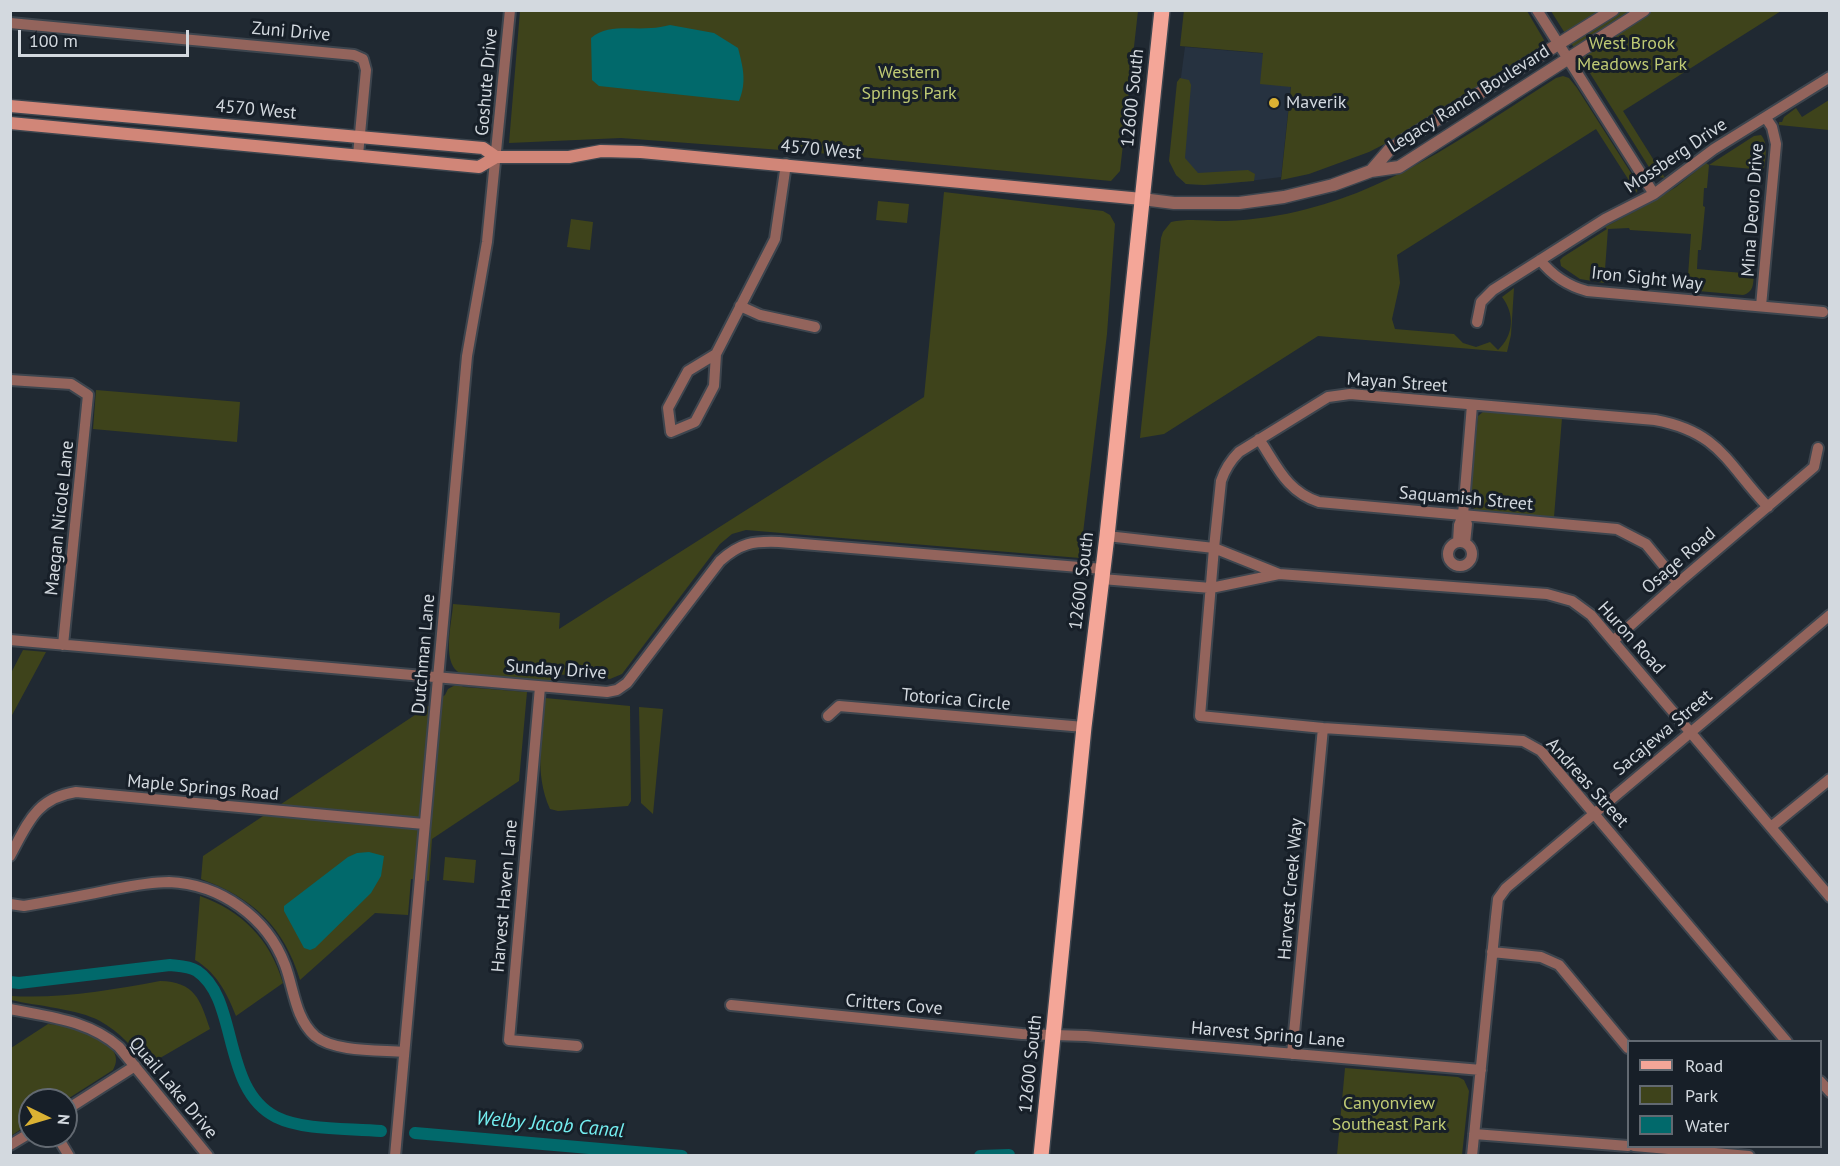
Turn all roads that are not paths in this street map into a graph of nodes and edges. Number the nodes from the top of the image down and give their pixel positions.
1 (510, 10) edge
2 (1162, 10) edge
3 (1538, 10) edge
4 (1613, 10) edge
5 (1644, 10) edge
6 (10, 23) edge
7 (1563, 52) junction
8 (1830, 76) edge
9 (10, 106) edge
10 (1766, 117) junction
11 (10, 123) edge
12 (359, 136) junction
13 (358, 155) junction
14 (496, 157) junction
15 (786, 164) junction
16 (1371, 171) junction
17 (1654, 194) junction
18 (1142, 199) junction
19 (1540, 260) junction
20 (740, 306) junction
21 (1761, 306) junction
22 (1823, 312) dead end
23 (1477, 322) dead end
24 (815, 327) dead end
25 (716, 354) junction
26 (10, 380) edge
27 (1472, 405) junction
28 (1259, 439) junction
29 (1818, 448) dead end
30 (1768, 507) junction
31 (1463, 515) junction
32 (1107, 536) junction
33 (1461, 543) junction
34 (1214, 548) junction
35 (1458, 565) junction
36 (1102, 574) junction
37 (1280, 574) junction
38 (1678, 583) junction
39 (1457, 587) junction
40 (1210, 588) junction
41 (1830, 615) edge
42 (10, 640) edge
43 (1613, 641) junction
44 (63, 645) junction
45 (439, 678) junction
46 (540, 687) junction
47 (828, 716) dead end
48 (1200, 716) joint
49 (1084, 727) junction
50 (1323, 728) junction
51 (1690, 732) junction
52 (1830, 779) edge
53 (1595, 813) junction
54 (424, 824) junction
55 (1771, 827) junction
56 (10, 855) edge
57 (1830, 897) edge
58 (10, 904) edge
59 (1492, 952) junction
60 (732, 1005) dead end
61 (10, 1009) edge
62 (1053, 1036) junction
63 (1786, 1040) edge
64 (577, 1046) dead end
65 (1627, 1046) edge
66 (404, 1052) junction
67 (1292, 1054) junction
68 (135, 1066) junction
69 (1481, 1070) junction
70 (78, 1102) edge
71 (1474, 1134) junction
72 (1627, 1146) edge
73 (1668, 1148) edge
74 (208, 1155) edge
75 (395, 1155) edge
76 (1041, 1155) edge
77 (1472, 1155) edge
78 (1749, 1155) edge

1 - 14 street, Goshute Drive
2 - 18 main road, 12600 South
3 - 7 street
4 - 7 street, Legacy Ranch Boulevard
5 - 7 street, Legacy Ranch Boulevard
6 - 12 street, Zuni Drive
7 - 16 street, Legacy Ranch Boulevard
7 - 16 street, Legacy Ranch Boulevard
7 - 17 street
8 - 10 street, Mossberg Drive
9 - 12 main road, 4570 West
10 - 17 street, Mossberg Drive
10 - 21 street, Mina Deoro Drive
11 - 13 main road, 4570 West
12 - 13 street, Zuni Drive
12 - 14 main road, 4570 West
13 - 14 main road, 4570 West
14 - 15 main road, 4570 West
14 - 45 street, Dutchman Lane
15 - 18 main road, 4570 West
15 - 20 street
16 - 18 street, Legacy Ranch Boulevard
17 - 19 street, Mossberg Drive
18 - 32 main road, 12600 South
19 - 21 street, Iron Sight Way
19 - 23 street, Mossberg Drive
20 - 24 street
20 - 25 street
21 - 22 street, Iron Sight Way
25 - 25 street
26 - 44 street, Maegan Nicole Lane
27 - 28 street, Mayan Street
27 - 30 street, Mayan Street
27 - 31 street
28 - 31 street, Saquamish Street
28 - 34 street, Mayan Street
29 - 30 street, Osage Road
30 - 38 street, Osage Road
31 - 33 street
31 - 38 street, Saquamish Street
32 - 34 street, Huron Road
32 - 36 main road, 12600 South
33 - 35 street
33 - 35 street
34 - 37 street, Huron Road
34 - 40 street, Mayan Street
35 - 39 street
36 - 40 street, Huron Road
36 - 46 street, Sunday Drive
36 - 49 main road, 12600 South
37 - 39 street, Huron Road
37 - 40 street, Huron Road
38 - 43 street, Osage Road
39 - 43 street, Huron Road
40 - 48 street, Mayan Street
41 - 51 street, Sacajewa Street
42 - 44 street, Sunday Drive
43 - 51 street, Huron Road
44 - 45 street, Sunday Drive
45 - 46 street, Sunday Drive
45 - 54 street, Dutchman Lane
46 - 64 street, Harvest Haven Lane
47 - 49 street, Totorica Circle
48 - 50 street, Andreas Street
49 - 62 main road, 12600 South
50 - 53 street, Andreas Street
50 - 67 street, Harvest Creek Way
51 - 53 street, Sacajewa Street
51 - 55 street, Huron Road
52 - 55 street
53 - 59 street, Sacajewa Street
53 - 63 street, Andreas Street
54 - 56 street, Maple Springs Road
54 - 66 street, Dutchman Lane
55 - 57 street, Huron Road
58 - 66 street
59 - 65 street
59 - 69 street, Sacajewa Street
60 - 62 street, Critters Cove
61 - 68 street, Quail Lake Drive
62 - 67 street, Harvest Spring Lane
62 - 76 main road, 12600 South
66 - 75 street, Dutchman Lane
67 - 69 street, Harvest Spring Lane
68 - 70 street
68 - 74 street, Quail Lake Drive
69 - 71 street, Sacajewa Street
71 - 72 street
71 - 77 street, Sacajewa Street
73 - 78 street

